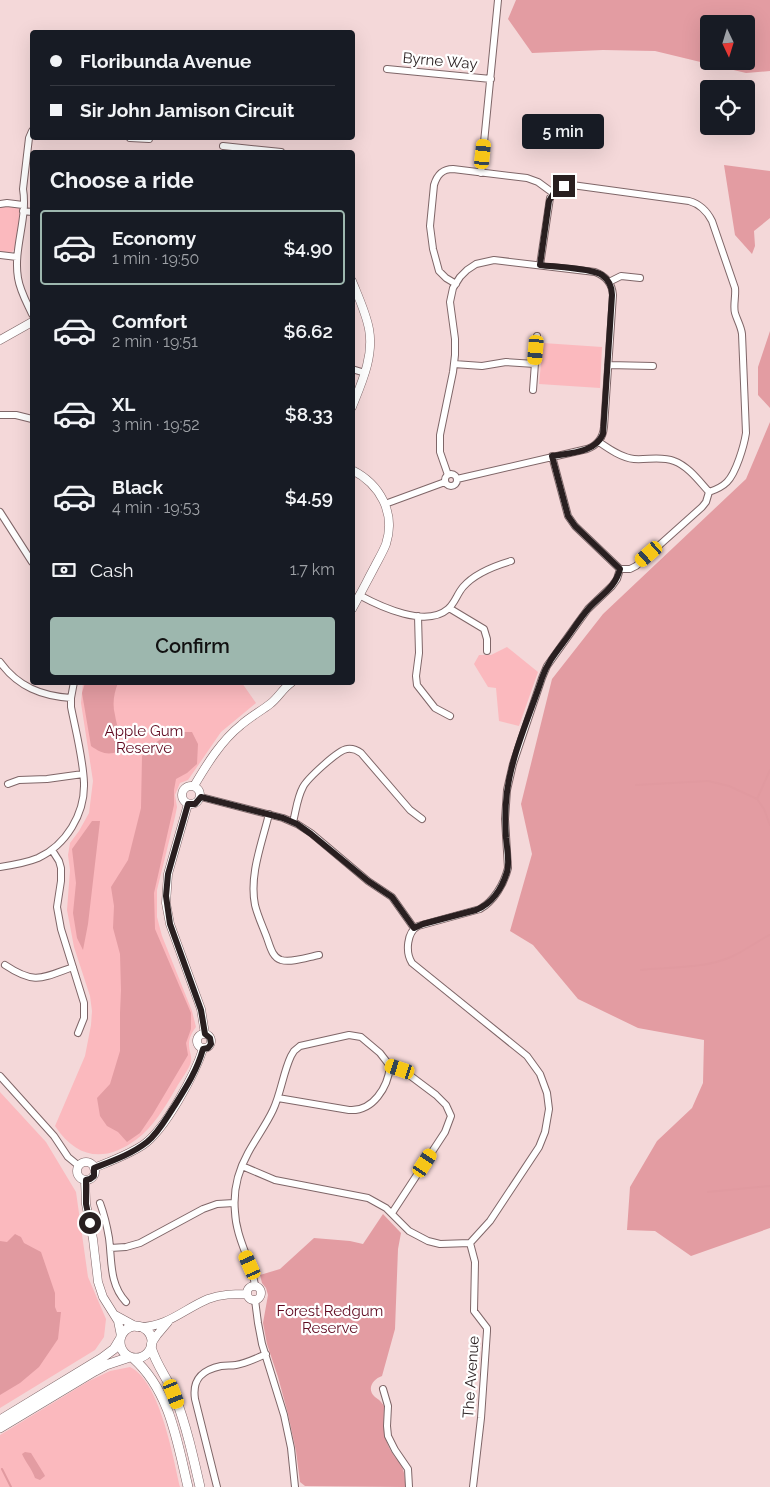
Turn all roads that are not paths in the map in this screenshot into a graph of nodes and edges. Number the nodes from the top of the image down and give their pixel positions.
1 (498, 0) edge
2 (387, 69) dead end
3 (490, 78) junction
4 (30, 136) edge
5 (223, 146) dead end
6 (262, 150) edge
7 (481, 173) junction
8 (553, 193) junction
9 (0, 204) edge
10 (23, 208) junction
11 (30, 211) edge
12 (0, 256) edge
13 (17, 257) junction
14 (540, 265) junction
15 (640, 278) dead end
16 (609, 282) junction
17 (456, 284) junction
18 (355, 289) edge
19 (30, 310) edge
20 (30, 323) edge
21 (537, 336) dead end
22 (0, 340) edge
23 (454, 364) junction
24 (535, 364) junction
25 (608, 365) junction
26 (653, 366) dead end
27 (355, 369) edge
28 (365, 373) junction
29 (533, 390) dead end
30 (355, 399) edge
31 (0, 414) edge
32 (30, 418) edge
33 (599, 442) junction
34 (552, 456) junction
35 (355, 472) edge
36 (448, 475) junction
37 (457, 479) junction
38 (445, 482) junction
39 (709, 492) junction
40 (385, 504) junction
41 (0, 512) edge
42 (30, 559) edge
43 (510, 561) dead end
44 (620, 569) junction
45 (360, 595) junction
46 (355, 604) edge
47 (449, 608) junction
48 (418, 616) junction
49 (487, 652) dead end
50 (0, 662) edge
51 (73, 685) edge
52 (288, 685) edge
53 (71, 698) junction
54 (450, 716) dead end
55 (83, 774) junction
56 (8, 784) dead end
57 (194, 786) junction
58 (201, 797) junction
59 (188, 804) junction
60 (269, 814) junction
61 (422, 819) dead end
62 (293, 822) junction
63 (52, 850) junction
64 (0, 867) edge
65 (414, 928) junction
66 (319, 955) dead end
67 (5, 966) dead end
68 (73, 967) junction
69 (78, 1033) dead end
70 (390, 1066) junction
71 (0, 1076) edge
72 (278, 1098) junction
73 (79, 1166) junction
74 (242, 1166) junction
75 (94, 1168) junction
76 (86, 1180) junction
77 (234, 1202) junction
78 (100, 1203) dead end
79 (392, 1213) junction
80 (470, 1243) junction
81 (110, 1248) junction
82 (255, 1285) junction
83 (247, 1294) junction
84 (255, 1300) junction
85 (126, 1302) dead end
86 (115, 1315) junction
87 (169, 1320) junction
88 (138, 1327) junction
89 (121, 1338) junction
90 (151, 1345) junction
91 (266, 1354) junction
92 (132, 1358) junction
93 (383, 1388) dead end
94 (0, 1420) edge
95 (0, 1428) edge
96 (188, 1487) edge
97 (200, 1487) edge
98 (217, 1487) edge
99 (295, 1487) edge
100 (409, 1487) edge
101 (473, 1487) edge

1 - 3 street, Byrne Way
2 - 3 street, Byrne Way
3 - 7 street, Byrne Way
4 - 10 street
5 - 6 street
7 - 8 street
7 - 17 street
8 - 14 street
8 - 39 street
9 - 10 street
10 - 11 street
10 - 13 street
12 - 13 street
13 - 19 street
14 - 16 street
14 - 17 street
15 - 16 street
16 - 25 street
17 - 23 street
18 - 28 street
20 - 22 street
21 - 24 street
23 - 24 street
23 - 36 street
24 - 29 street
25 - 26 street
25 - 33 street
27 - 28 street
28 - 30 street
31 - 32 street
33 - 34 street
33 - 39 street
34 - 37 street
34 - 44 street
35 - 40 street
36 - 37 street
36 - 38 street
37 - 38 street
38 - 40 street
39 - 44 street
40 - 45 street
41 - 42 street
43 - 47 street
44 - 65 street
45 - 46 street
45 - 48 street
47 - 48 street
47 - 49 street
48 - 54 street
50 - 53 street
51 - 53 street
52 - 57 street
53 - 55 street
55 - 56 street
55 - 63 street
57 - 58 street
57 - 59 street
58 - 59 street
58 - 60 street
59 - 75 street
60 - 62 street
60 - 66 street
61 - 62 street
62 - 65 street
63 - 64 street
63 - 68 street
65 - 80 street
67 - 68 street
68 - 69 street
70 - 72 street
70 - 72 street
70 - 79 street
71 - 73 street
72 - 74 street
73 - 75 street
73 - 76 street
74 - 77 street
74 - 79 street
75 - 76 street
76 - 86 street
77 - 81 street
77 - 82 street
78 - 81 street
79 - 80 street
80 - 101 street, The Avenue
81 - 85 street
82 - 83 street
82 - 84 street
83 - 84 street
83 - 87 street
84 - 91 street
86 - 88 street
86 - 89 street
87 - 88 street
87 - 90 street
88 - 89 main road
88 - 90 main road
89 - 92 main road
89 - 94 main road
90 - 92 main road
90 - 97 main road
91 - 98 street
91 - 99 street
92 - 95 main road
92 - 96 main road
93 - 100 street

